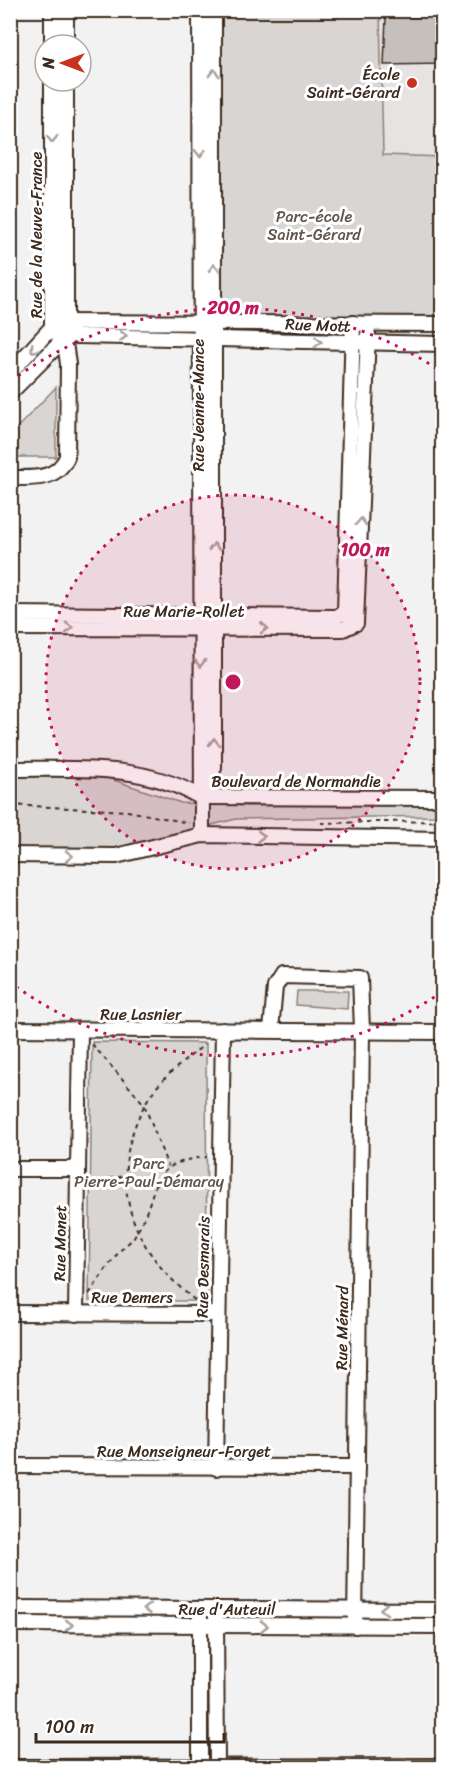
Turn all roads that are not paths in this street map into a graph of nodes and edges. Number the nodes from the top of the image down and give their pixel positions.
1 (52, 10) edge
2 (66, 10) edge
3 (200, 10) edge
4 (214, 10) edge
5 (52, 33) edge
6 (66, 33) edge
7 (52, 93) edge
8 (66, 93) edge
9 (214, 322) junction
10 (360, 323) junction
11 (442, 324) edge
12 (58, 328) junction
13 (199, 330) junction
14 (215, 339) junction
15 (353, 343) junction
16 (368, 343) junction
17 (442, 344) edge
18 (10, 373) edge
19 (10, 393) edge
20 (10, 478) edge
21 (345, 612) junction
22 (10, 614) edge
23 (207, 621) junction
24 (356, 623) junction
25 (10, 628) edge
26 (10, 769) edge
27 (200, 797) junction
28 (442, 798) edge
29 (202, 830) junction
30 (442, 839) edge
31 (10, 855) edge
32 (10, 1029) edge
33 (80, 1030) junction
34 (223, 1030) junction
35 (271, 1030) junction
36 (362, 1030) junction
37 (442, 1032) edge
38 (10, 1169) edge
39 (78, 1169) junction
40 (10, 1313) edge
41 (75, 1314) junction
42 (216, 1314) junction
43 (10, 1466) edge
44 (357, 1467) junction
45 (216, 1468) junction
46 (10, 1608) edge
47 (200, 1609) junction
48 (216, 1609) junction
49 (355, 1609) junction
50 (442, 1610) edge
51 (10, 1624) edge
52 (200, 1626) junction
53 (216, 1626) junction
54 (355, 1626) junction
55 (442, 1626) edge
56 (200, 1766) edge
57 (217, 1766) edge
58 (442, 1766) edge
59 (10, 1767) edge

1 - 5 street
2 - 6 street
3 -> 13 street, Rue Jeanne-Mance
9 -> 4 street, Rue Jeanne-Mance
7 -> 12 street, Rue de la Neuve-France
8 - 12 street, Rue de la Neuve-France
9 - 10 street, Rue Mott
9 - 13 street, Rue Mott
9 - 14 street, Rue Jeanne-Mance
10 - 11 street, Rue Mott
10 - 15 street
10 - 16 street
12 - 13 street, Rue Mott
12 -> 18 street, Rue de la Neuve-France
12 - 19 street
12 - 20 street, Rue de la Neuve-France
13 - 14 street, Rue Mott
13 - 23 street, Rue Jeanne-Mance
14 -> 15 street, Rue Mott
23 -> 14 street, Rue Jeanne-Mance
15 - 16 street, Rue Mott
15 - 21 street
16 - 17 street, Rue Mott
24 -> 16 street
21 - 23 street, Rue Marie-Rollet
21 - 24 street
22 - 23 street, Rue Marie-Rollet
23 -> 24 street, Rue Marie-Rollet
25 -> 23 street, Rue Marie-Rollet
23 - 27 street, Rue Jeanne-Mance
26 - 27 street, Boulevard de Normandie
27 - 28 street, Boulevard de Normandie
27 - 29 street, Rue Jeanne-Mance
29 -> 30 street
31 -> 29 street
32 - 33 street, Rue Lasnier
33 - 34 street, Rue Lasnier
33 - 39 street, Rue Monet
34 - 35 street, Rue Lasnier
34 - 42 street, Rue Desmarais
35 - 36 street, Rue Lasnier
35 - 36 street
36 - 37 street, Rue Lasnier
36 - 44 street, Rue Ménard
38 - 39 street
39 - 41 street, Rue Monet
40 - 41 street, Rue Demers
41 - 42 street, Rue Demers
42 - 45 street, Rue Desmarais
43 - 45 street, Rue Monseigneur-Forget
44 - 45 street, Rue Monseigneur-Forget
44 - 49 street, Rue Ménard
47 -> 46 street, Rue d'Auteuil
47 - 48 street, Rue d'Auteuil
47 - 52 street
48 - 49 street, Rue d'Auteuil
48 - 53 street
50 -> 49 street, Rue d'Auteuil
49 - 54 street, Rue Ménard
51 -> 52 street, Rue d'Auteuil
52 - 53 street, Rue d'Auteuil
52 - 56 street
53 -> 54 street, Rue d'Auteuil
53 - 57 street
54 - 55 street, Rue d'Auteuil
56 - 57 street
56 - 59 street
57 - 58 street

